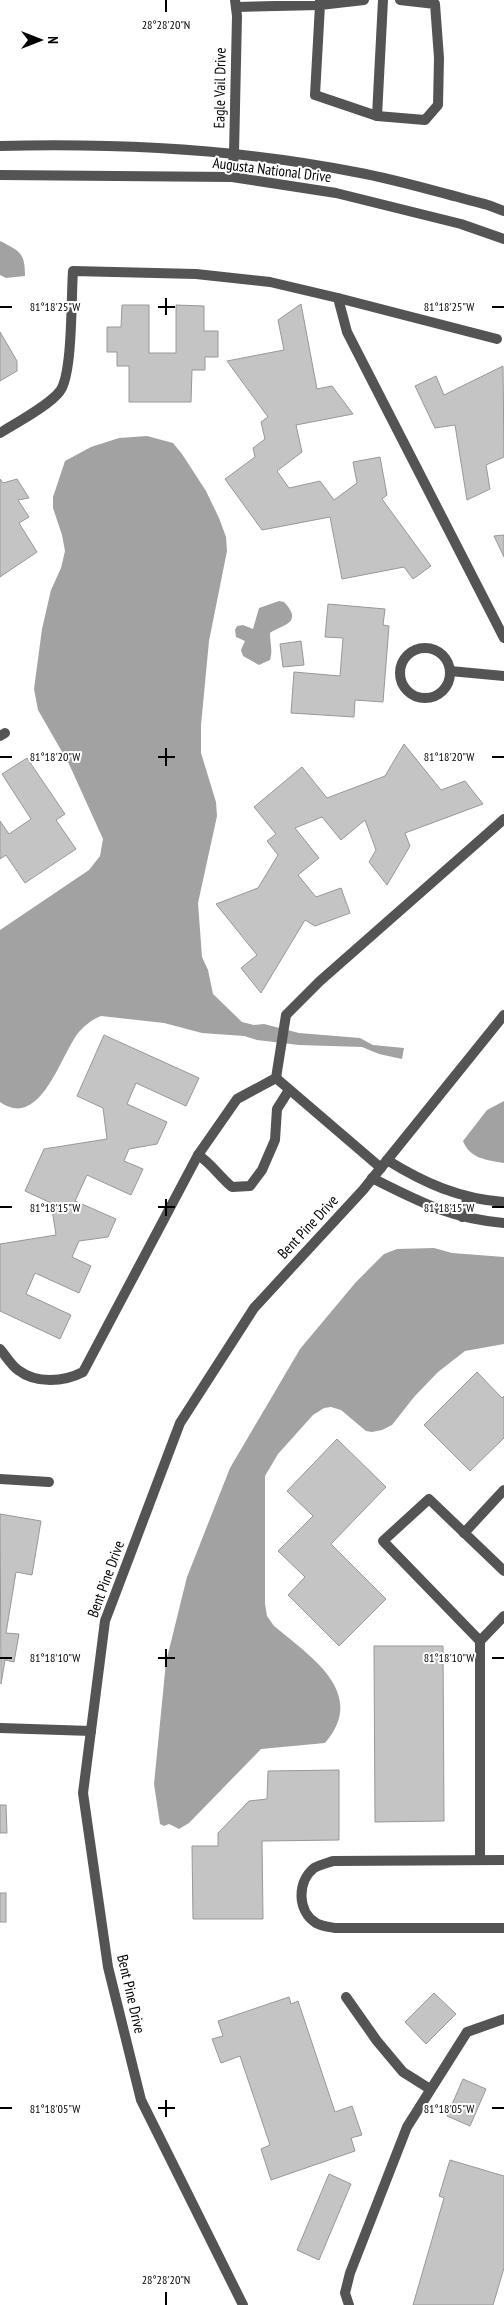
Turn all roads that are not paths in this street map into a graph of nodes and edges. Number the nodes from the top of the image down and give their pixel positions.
1 (364, 0) edge
2 (382, 0) edge
3 (400, 0) edge
4 (320, 2) edge
5 (235, 3) edge
6 (377, 116) junction
7 (0, 146) edge
8 (234, 153) junction
9 (0, 175) edge
10 (232, 177) junction
11 (504, 211) edge
12 (504, 239) edge
13 (338, 298) junction
14 (497, 339) dead end
15 (0, 433) edge
16 (504, 638) edge
17 (450, 671) junction
18 (504, 676) edge
19 (504, 819) edge
20 (504, 1015) edge
21 (276, 1078) junction
22 (289, 1090) junction
23 (198, 1155) junction
24 (384, 1164) junction
25 (372, 1178) junction
26 (468, 1197) junction
27 (504, 1202) edge
28 (462, 1217) junction
29 (504, 1223) edge
30 (0, 1349) edge
31 (0, 1479) edge
32 (49, 1482) dead end
33 (504, 1490) edge
34 (464, 1533) junction
35 (504, 1571) edge
36 (504, 1616) edge
37 (480, 1641) junction
38 (0, 1728) edge
39 (91, 1731) junction
40 (480, 1860) junction
41 (504, 1860) edge
42 (504, 1928) edge
43 (346, 1997) dead end
44 (504, 2019) edge
45 (430, 2090) junction
46 (243, 2305) edge
47 (349, 2305) edge

1 - 4 street
2 - 6 street
3 - 6 street
4 - 5 street
4 - 6 street
5 - 8 street, Eagle Vail Drive
7 - 8 street, Augusta National Drive
8 - 10 street, Eagle Vail Drive
8 - 11 street, Augusta National Drive
9 - 10 street, Augusta National Drive
10 - 12 street, Augusta National Drive
13 - 14 street
13 - 15 street
13 - 16 street
17 - 17 street
17 - 18 street
19 - 21 street
20 - 24 street, Bent Pine Drive
21 - 22 street
21 - 23 street
22 - 23 street
22 - 24 street
23 - 30 street
24 - 25 street, Bent Pine Drive
24 - 26 street
25 - 28 street
25 - 39 street, Bent Pine Drive
26 - 27 street
26 - 28 street
28 - 29 street
31 - 32 street
33 - 34 street
34 - 35 street
34 - 37 street
36 - 37 street
37 - 40 street
38 - 39 street
39 - 46 street, Bent Pine Drive
40 - 41 street
40 - 42 street
43 - 45 street
44 - 45 street
45 - 47 street

